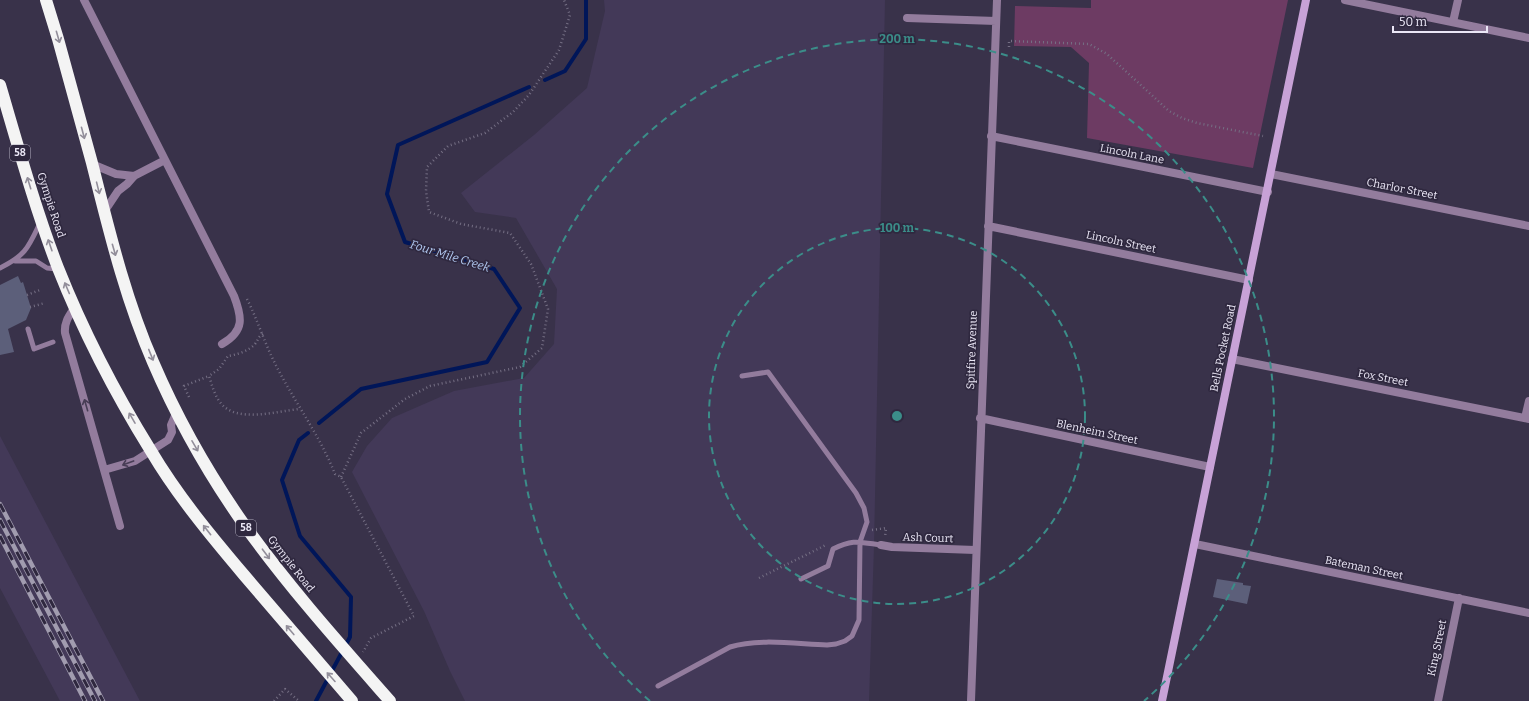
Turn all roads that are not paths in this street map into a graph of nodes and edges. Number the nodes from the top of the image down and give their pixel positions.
1 (46, 0) edge
2 (84, 0) edge
3 (997, 0) edge
4 (1306, 0) edge
5 (1345, 0) edge
6 (1458, 0) edge
7 (907, 18) dead end
8 (996, 21) junction
9 (1453, 22) junction
10 (1529, 38) edge
11 (0, 86) edge
12 (991, 136) junction
13 (165, 160) junction
14 (92, 164) junction
15 (1271, 174) junction
16 (134, 176) junction
17 (1268, 192) junction
18 (104, 212) junction
19 (41, 220) junction
20 (988, 226) junction
21 (1529, 226) edge
22 (15, 261) junction
23 (0, 268) edge
24 (59, 269) junction
25 (1249, 280) junction
26 (75, 307) junction
27 (28, 329) dead end
28 (53, 342) dead end
29 (222, 344) dead end
30 (1232, 359) junction
31 (742, 376) dead end
32 (1529, 401) edge
33 (177, 411) junction
34 (980, 418) junction
35 (1527, 419) edge
36 (151, 452) junction
37 (1210, 467) junction
38 (104, 470) junction
39 (120, 526) dead end
40 (860, 542) junction
41 (883, 542) joint
42 (1195, 544) junction
43 (975, 550) junction
44 (801, 580) dead end
45 (1459, 598) junction
46 (1529, 613) edge
47 (658, 686) dead end
48 (349, 698) edge
49 (390, 701) edge
50 (971, 701) edge
51 (1162, 701) edge
52 (1438, 701) edge

1 -> 14 highway, Gympie Road / 58
2 - 13 street
3 - 8 street, Spitfire Avenue
4 - 15 main road, Bells Pocket Road
5 - 9 street
6 - 9 street
7 - 8 street
8 - 12 street, Spitfire Avenue
9 - 10 street
19 -> 11 highway, Gympie Road / 58
12 - 17 street, Lincoln Lane
12 - 20 street, Spitfire Avenue
13 - 16 street
13 - 29 street
14 - 16 street
14 -> 18 highway, Gympie Road / 58
15 - 17 main road, Bells Pocket Road
15 - 21 street, Charlor Street
16 - 18 street
17 - 25 main road, Bells Pocket Road
18 -> 33 highway, Gympie Road / 58
19 - 22 lane
24 -> 19 highway, Gympie Road / 58
20 - 25 street, Lincoln Street
20 - 34 street, Spitfire Avenue
22 - 23 lane
22 - 24 lane
26 -> 24 highway, Gympie Road / 58
25 - 30 main road, Bells Pocket Road
36 -> 26 highway, Gympie Road / 58
38 -> 26 street
27 - 28 lane
30 - 35 street, Fox Street
30 - 37 main road, Bells Pocket Road
31 - 40 lane
32 - 35 street
33 - 36 street
33 -> 49 highway, Gympie Road / 58
34 - 37 street, Blenheim Street
34 - 43 street, Spitfire Avenue
36 -> 38 street
48 -> 36 highway, Gympie Road / 58
37 - 42 main road, Bells Pocket Road
38 - 39 street
40 - 41 lane
40 - 44 lane
40 - 47 lane
41 - 43 street, Ash Court
42 - 45 street, Bateman Street
42 - 51 main road, Bells Pocket Road
43 - 50 street, Spitfire Avenue
45 - 46 street, Bateman Street
45 - 52 street, King Street

